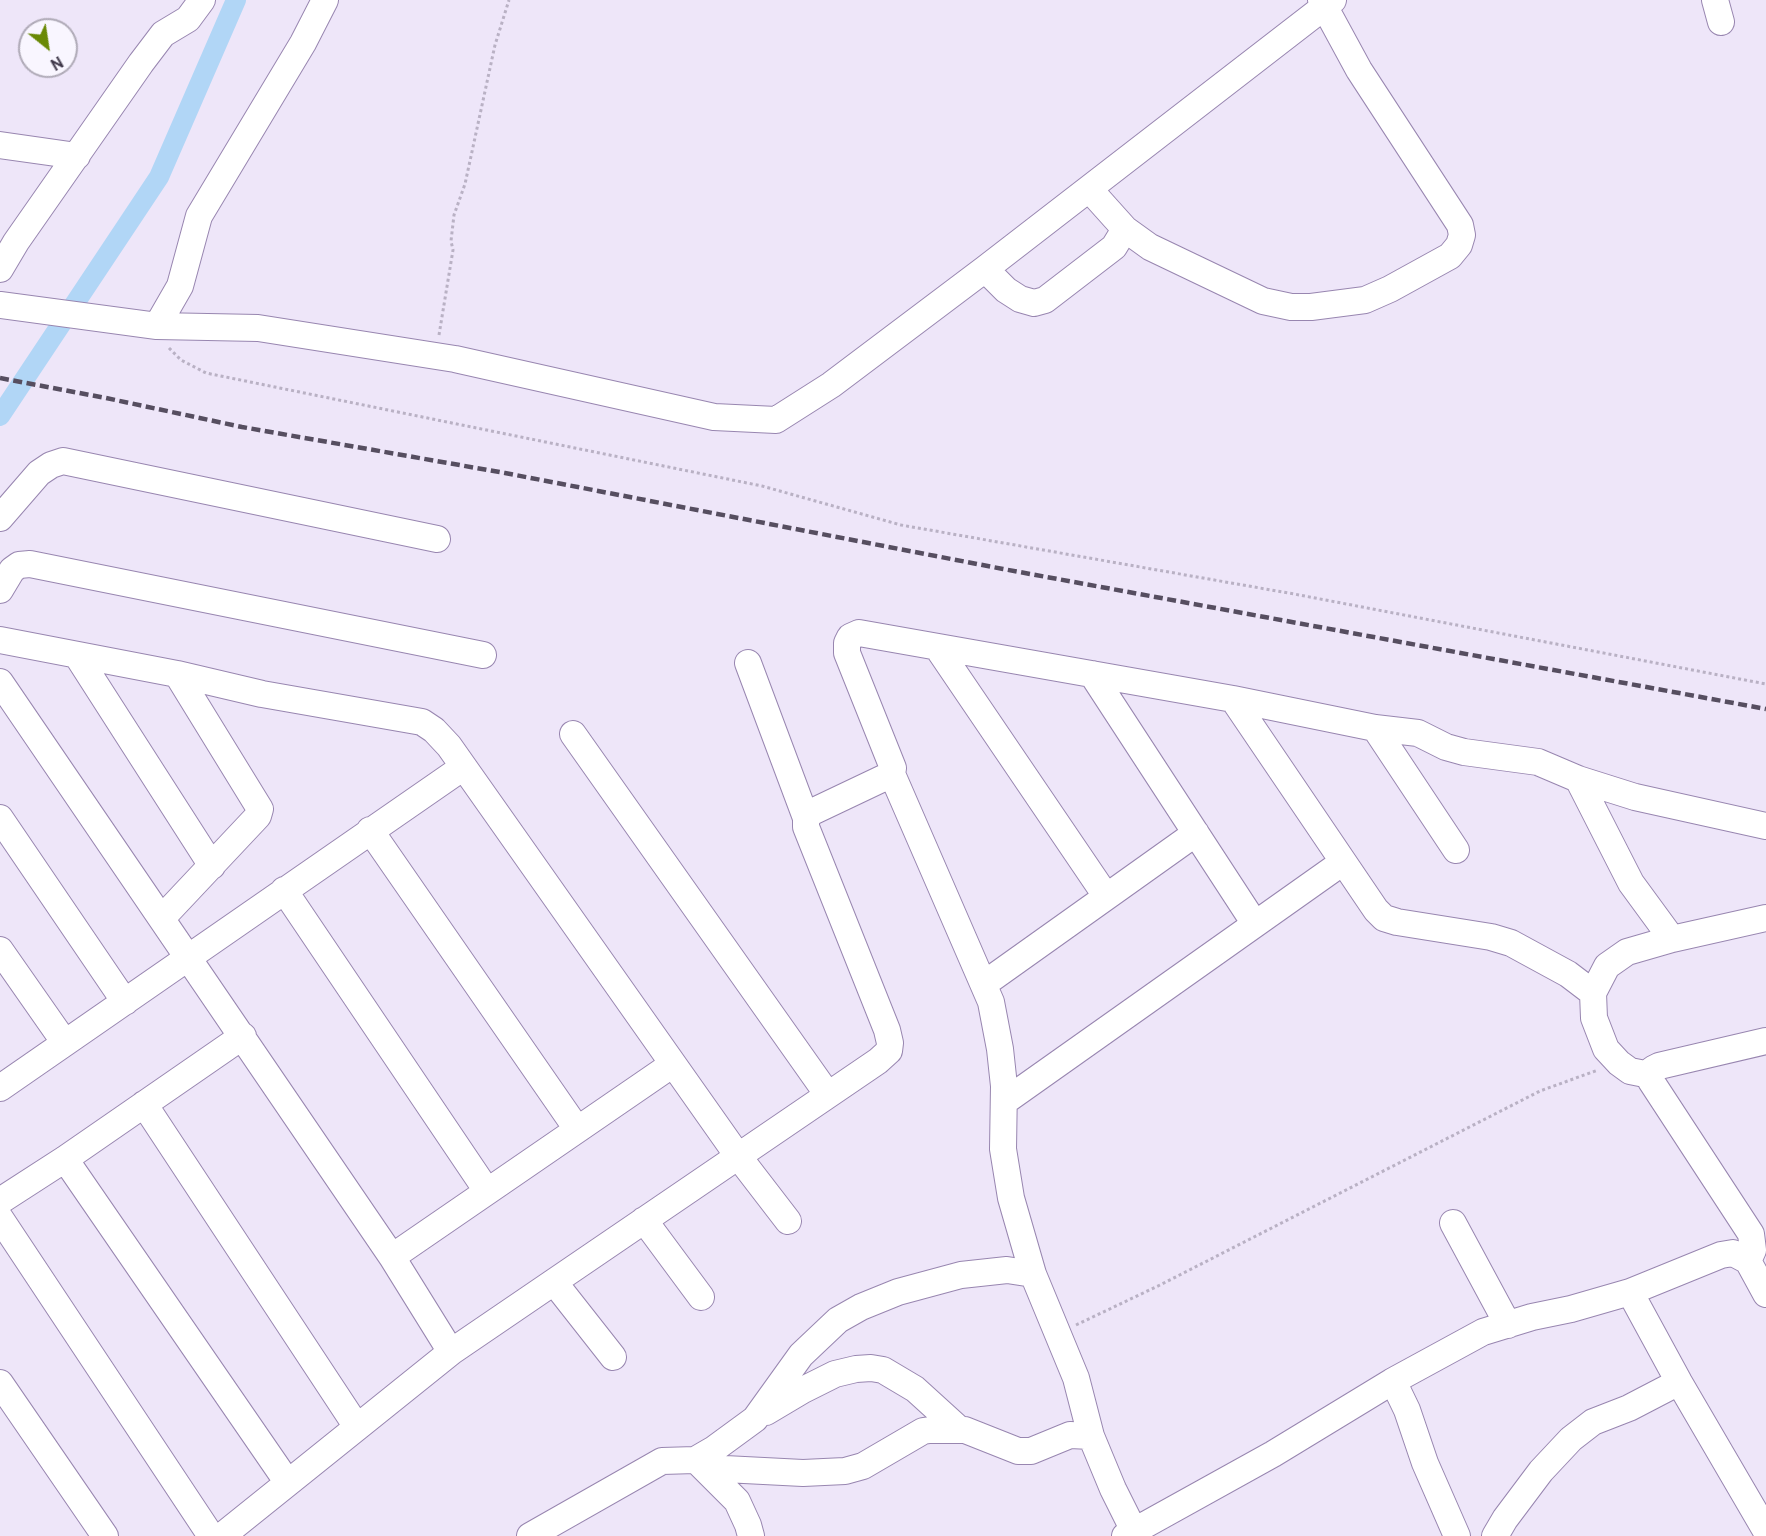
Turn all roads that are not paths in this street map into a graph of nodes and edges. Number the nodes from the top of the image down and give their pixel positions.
1 (202, 0) edge
2 (325, 0) edge
3 (1326, 2) edge
4 (0, 145) edge
5 (77, 156) junction
6 (1090, 189) junction
7 (1125, 229) junction
8 (8, 240) edge
9 (0, 269) edge
10 (985, 269) junction
11 (0, 305) edge
12 (157, 326) junction
13 (0, 518) edge
14 (436, 539) dead end
15 (0, 590) edge
16 (0, 640) edge
17 (938, 647) junction
18 (483, 655) dead end
19 (78, 657) junction
20 (748, 663) dead end
21 (1092, 674) junction
22 (177, 675) junction
23 (0, 682) edge
24 (1233, 699) junction
25 (1375, 728) junction
26 (573, 734) dead end
27 (462, 768) junction
28 (892, 774) junction
29 (1578, 779) junction
30 (0, 818) edge
31 (806, 818) junction
32 (1766, 826) edge
33 (370, 830) junction
34 (1196, 833) junction
35 (1456, 850) dead end
36 (1343, 862) junction
37 (212, 866) junction
38 (284, 890) junction
39 (1106, 896) junction
40 (162, 918) junction
41 (1766, 918) edge
42 (1255, 924) junction
43 (1672, 939) junction
44 (0, 950) edge
45 (189, 957) junction
46 (984, 984) junction
47 (1593, 993) junction
48 (124, 1002) junction
49 (243, 1036) junction
50 (65, 1043) junction
51 (1763, 1046) edge
52 (673, 1064) junction
53 (1650, 1075) junction
54 (0, 1087) edge
55 (828, 1095) junction
56 (1004, 1102) junction
57 (144, 1104) junction
58 (577, 1129) junction
59 (738, 1156) junction
60 (65, 1159) junction
61 (487, 1191) junction
62 (0, 1201) edge
63 (0, 1218) edge
64 (644, 1221) junction
65 (788, 1221) dead end
66 (1453, 1223) dead end
67 (392, 1257) junction
68 (1748, 1261) junction
69 (1033, 1274) junction
70 (554, 1282) junction
71 (1630, 1292) junction
72 (1766, 1294) edge
73 (701, 1297) dead end
74 (1508, 1324) junction
75 (452, 1352) junction
76 (613, 1357) dead end
77 (1393, 1380) junction
78 (0, 1383) edge
79 (1679, 1383) junction
80 (755, 1419) junction
81 (357, 1427) junction
82 (959, 1429) junction
83 (1091, 1436) junction
84 (700, 1464) junction
85 (288, 1483) junction
86 (1766, 1531) edge
87 (1129, 1534) edge
88 (105, 1536) edge
89 (211, 1536) edge
90 (222, 1536) edge
91 (530, 1536) edge
92 (751, 1536) edge
93 (1457, 1536) edge
94 (1495, 1536) edge

1 - 5 street
2 - 12 street
3 - 6 street
3 - 7 street
4 - 5 street
5 - 8 street
6 - 7 street
6 - 10 street
7 - 10 street
8 - 9 street
10 - 12 street
11 - 12 street
13 - 14 street
15 - 18 street
16 - 19 street
17 - 21 street
17 - 28 street
17 - 39 street
19 - 22 street
19 - 37 street
20 - 31 street
21 - 24 street
21 - 34 street
22 - 27 street
22 - 37 street
23 - 40 street
24 - 25 street
24 - 36 street
25 - 29 street
25 - 35 street
26 - 55 street
27 - 33 street
27 - 52 street
28 - 31 street
28 - 46 street
29 - 32 street
29 - 43 street
30 - 48 street
31 - 55 street
33 - 38 street
33 - 58 street
34 - 39 street
34 - 42 street
36 - 42 street
36 - 47 street
37 - 40 street
38 - 45 street
38 - 61 street
39 - 46 street
40 - 45 street
41 - 43 street
42 - 56 street
43 - 47 street
44 - 50 street
45 - 48 street
45 - 49 street
46 - 56 street
47 - 53 street
48 - 50 street
49 - 57 street
49 - 67 street
50 - 54 street
51 - 53 street
52 - 58 street
52 - 59 street
53 - 68 street
55 - 59 street
56 - 69 street
57 - 60 street
57 - 81 street
58 - 61 street
59 - 64 street
59 - 65 street
60 - 62 street
60 - 85 street
61 - 67 street
63 - 89 street
64 - 70 street
64 - 73 street
66 - 74 street
67 - 75 street
68 - 71 street
68 - 72 street
69 - 80 street
69 - 83 street
70 - 75 street
70 - 76 street
71 - 74 street
71 - 79 street
74 - 77 street
75 - 81 street
77 - 87 street
77 - 93 street
78 - 88 street
79 - 86 street
79 - 94 street
80 - 82 street
80 - 84 street
81 - 85 street
82 - 83 street
82 - 84 street
83 - 87 street
84 - 91 street
84 - 92 street
85 - 90 street

